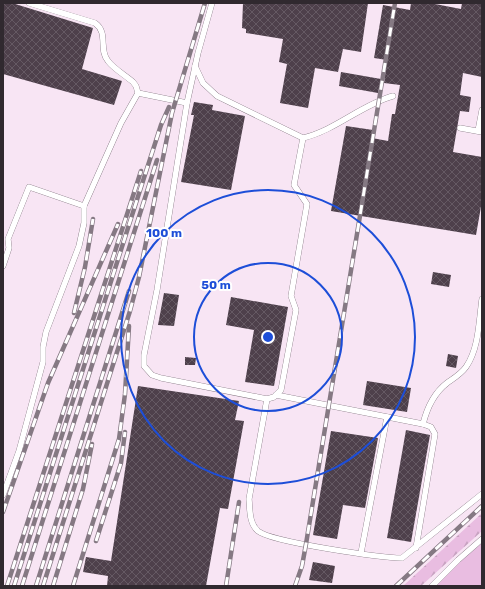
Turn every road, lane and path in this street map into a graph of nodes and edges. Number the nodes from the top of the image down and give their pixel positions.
1 (29, 3) edge
2 (212, 3) edge
3 (195, 66) junction
4 (138, 92) junction
5 (393, 96) dead end
6 (187, 103) junction
7 (482, 110) edge
8 (460, 128) dead end
9 (480, 131) edge
10 (303, 138) junction
11 (84, 206) junction
12 (3, 266) edge
13 (482, 299) edge
14 (276, 395) junction
15 (267, 399) junction
16 (387, 417) junction
17 (423, 424) junction
18 (482, 494) edge
19 (3, 495) edge
20 (482, 539) edge
21 (416, 548) junction
22 (361, 553) junction
23 (432, 586) edge

1 - 4 lane
2 - 3 lane
3 - 6 lane
3 - 10 lane
4 - 6 lane
4 - 11 lane
5 - 10 lane
6 - 15 lane
7 - 9 lane
8 - 9 lane
10 - 14 lane
11 - 12 lane
11 - 19 lane
13 - 17 lane
14 - 15 lane
14 - 16 lane
15 - 22 lane
16 - 17 lane
16 - 22 lane
17 - 21 lane
18 - 21 lane
20 - 23 lane
21 - 22 lane

